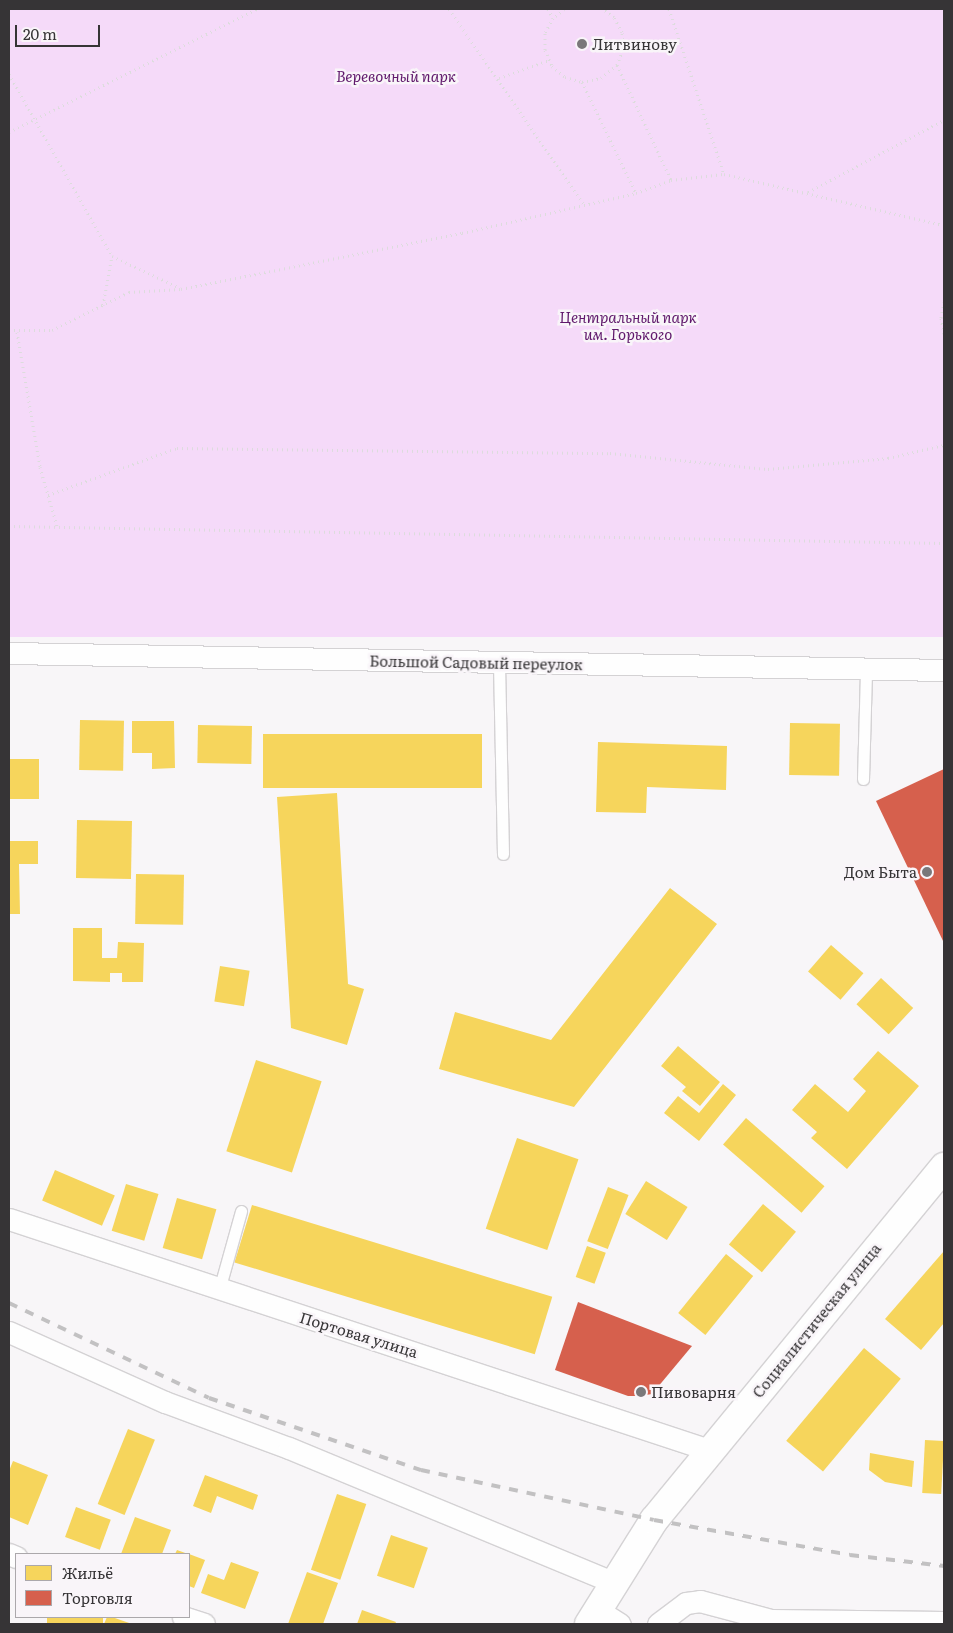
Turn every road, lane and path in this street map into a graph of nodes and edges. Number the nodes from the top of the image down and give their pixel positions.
1 (257, 9) edge
2 (449, 9) edge
3 (548, 9) edge
4 (564, 9) edge
5 (604, 9) edge
6 (669, 9) edge
7 (553, 18) junction
8 (549, 60) junction
9 (617, 65) junction
10 (9, 74) edge
11 (499, 78) junction
12 (582, 82) junction
13 (37, 120) junction
14 (944, 120) edge
15 (9, 132) edge
16 (724, 174) junction
17 (671, 180) junction
18 (636, 192) junction
19 (808, 192) junction
20 (584, 205) junction
21 (944, 225) edge
22 (112, 256) junction
23 (181, 289) junction
24 (944, 302) edge
25 (103, 305) junction
26 (9, 330) edge
27 (17, 332) junction
28 (944, 334) edge
29 (944, 445) edge
30 (48, 494) junction
31 (9, 526) edge
32 (57, 526) junction
33 (944, 543) edge
34 (9, 653) edge
35 (499, 663) junction
36 (866, 669) junction
37 (944, 670) edge
38 (863, 779) dead end
39 (503, 854) dead end
40 (944, 1167) edge
41 (241, 1212) dead end
42 (9, 1219) edge
43 (219, 1290) junction
44 (9, 1332) edge
45 (709, 1450) junction
46 (613, 1582) junction
47 (592, 1617) edge
48 (186, 1618) edge
49 (944, 1622) edge
50 (204, 1624) edge
51 (620, 1624) edge
52 (658, 1624) edge

1 - 13 path
2 - 11 path
3 - 7 path
4 - 7 path
5 - 9 path
6 - 16 path
7 - 8 path
8 - 11 path
8 - 12 path
9 - 12 path
9 - 17 path
10 - 13 path
11 - 20 path
12 - 18 path
13 - 15 path
13 - 22 path
14 - 19 path
16 - 17 path
16 - 19 path
17 - 18 path
18 - 20 path
19 - 21 path
20 - 23 path
22 - 23 path
22 - 25 path
23 - 25 path
24 - 28 path
25 - 27 path
26 - 27 path
27 - 30 path
29 - 30 path
30 - 32 path
31 - 32 path
32 - 33 path
34 - 35 street, Большой Садовый переулок
35 - 36 street, Большой Садовый переулок
35 - 39 lane
36 - 37 street, Большой Садовый переулок
36 - 38 lane
40 - 45 street, Социалистическая улица
41 - 43 lane
42 - 43 street, Портовая улица
43 - 45 street, Портовая улица
44 - 46 street
45 - 46 street, Социалистическая улица
46 - 47 street, Социалистическая улица
47 - 51 street
48 - 50 street
49 - 52 street

